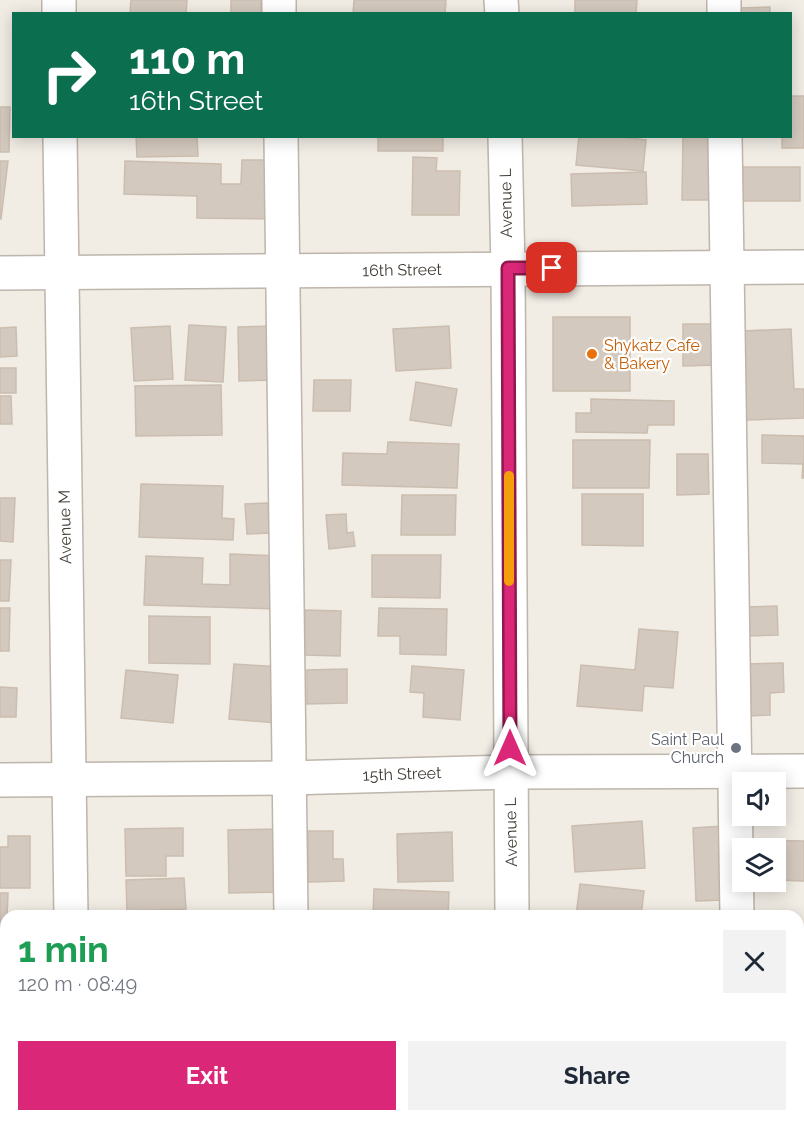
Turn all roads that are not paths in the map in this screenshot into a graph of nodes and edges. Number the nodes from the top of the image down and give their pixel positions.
1 (60, 138) edge
2 (281, 138) edge
3 (505, 138) edge
4 (725, 138) edge
5 (804, 267) edge
6 (508, 268) junction
7 (726, 268) junction
8 (283, 272) junction
9 (0, 273) edge
10 (61, 273) junction
11 (510, 771) junction
12 (735, 771) junction
13 (804, 771) edge
14 (288, 778) junction
15 (70, 779) junction
16 (0, 780) edge
17 (72, 910) edge
18 (291, 910) edge
19 (512, 910) edge
20 (736, 910) edge

1 - 10 street, Avenue M
2 - 8 street
3 - 6 street, Avenue L
4 - 7 street
5 - 7 street, 16th Street
6 - 7 street, 16th Street
6 - 8 street, 16th Street
6 - 11 street, Avenue L
7 - 12 street
8 - 10 street, 16th Street
8 - 14 street
9 - 10 street, 16th Street
10 - 15 street, Avenue M
11 - 12 street, 15th Street
11 - 14 street, 15th Street
11 - 19 street, Avenue L
12 - 13 street, 15th Street
12 - 20 street
14 - 15 street, 15th Street
14 - 18 street
15 - 16 street, 15th Street
15 - 17 street, Avenue M

